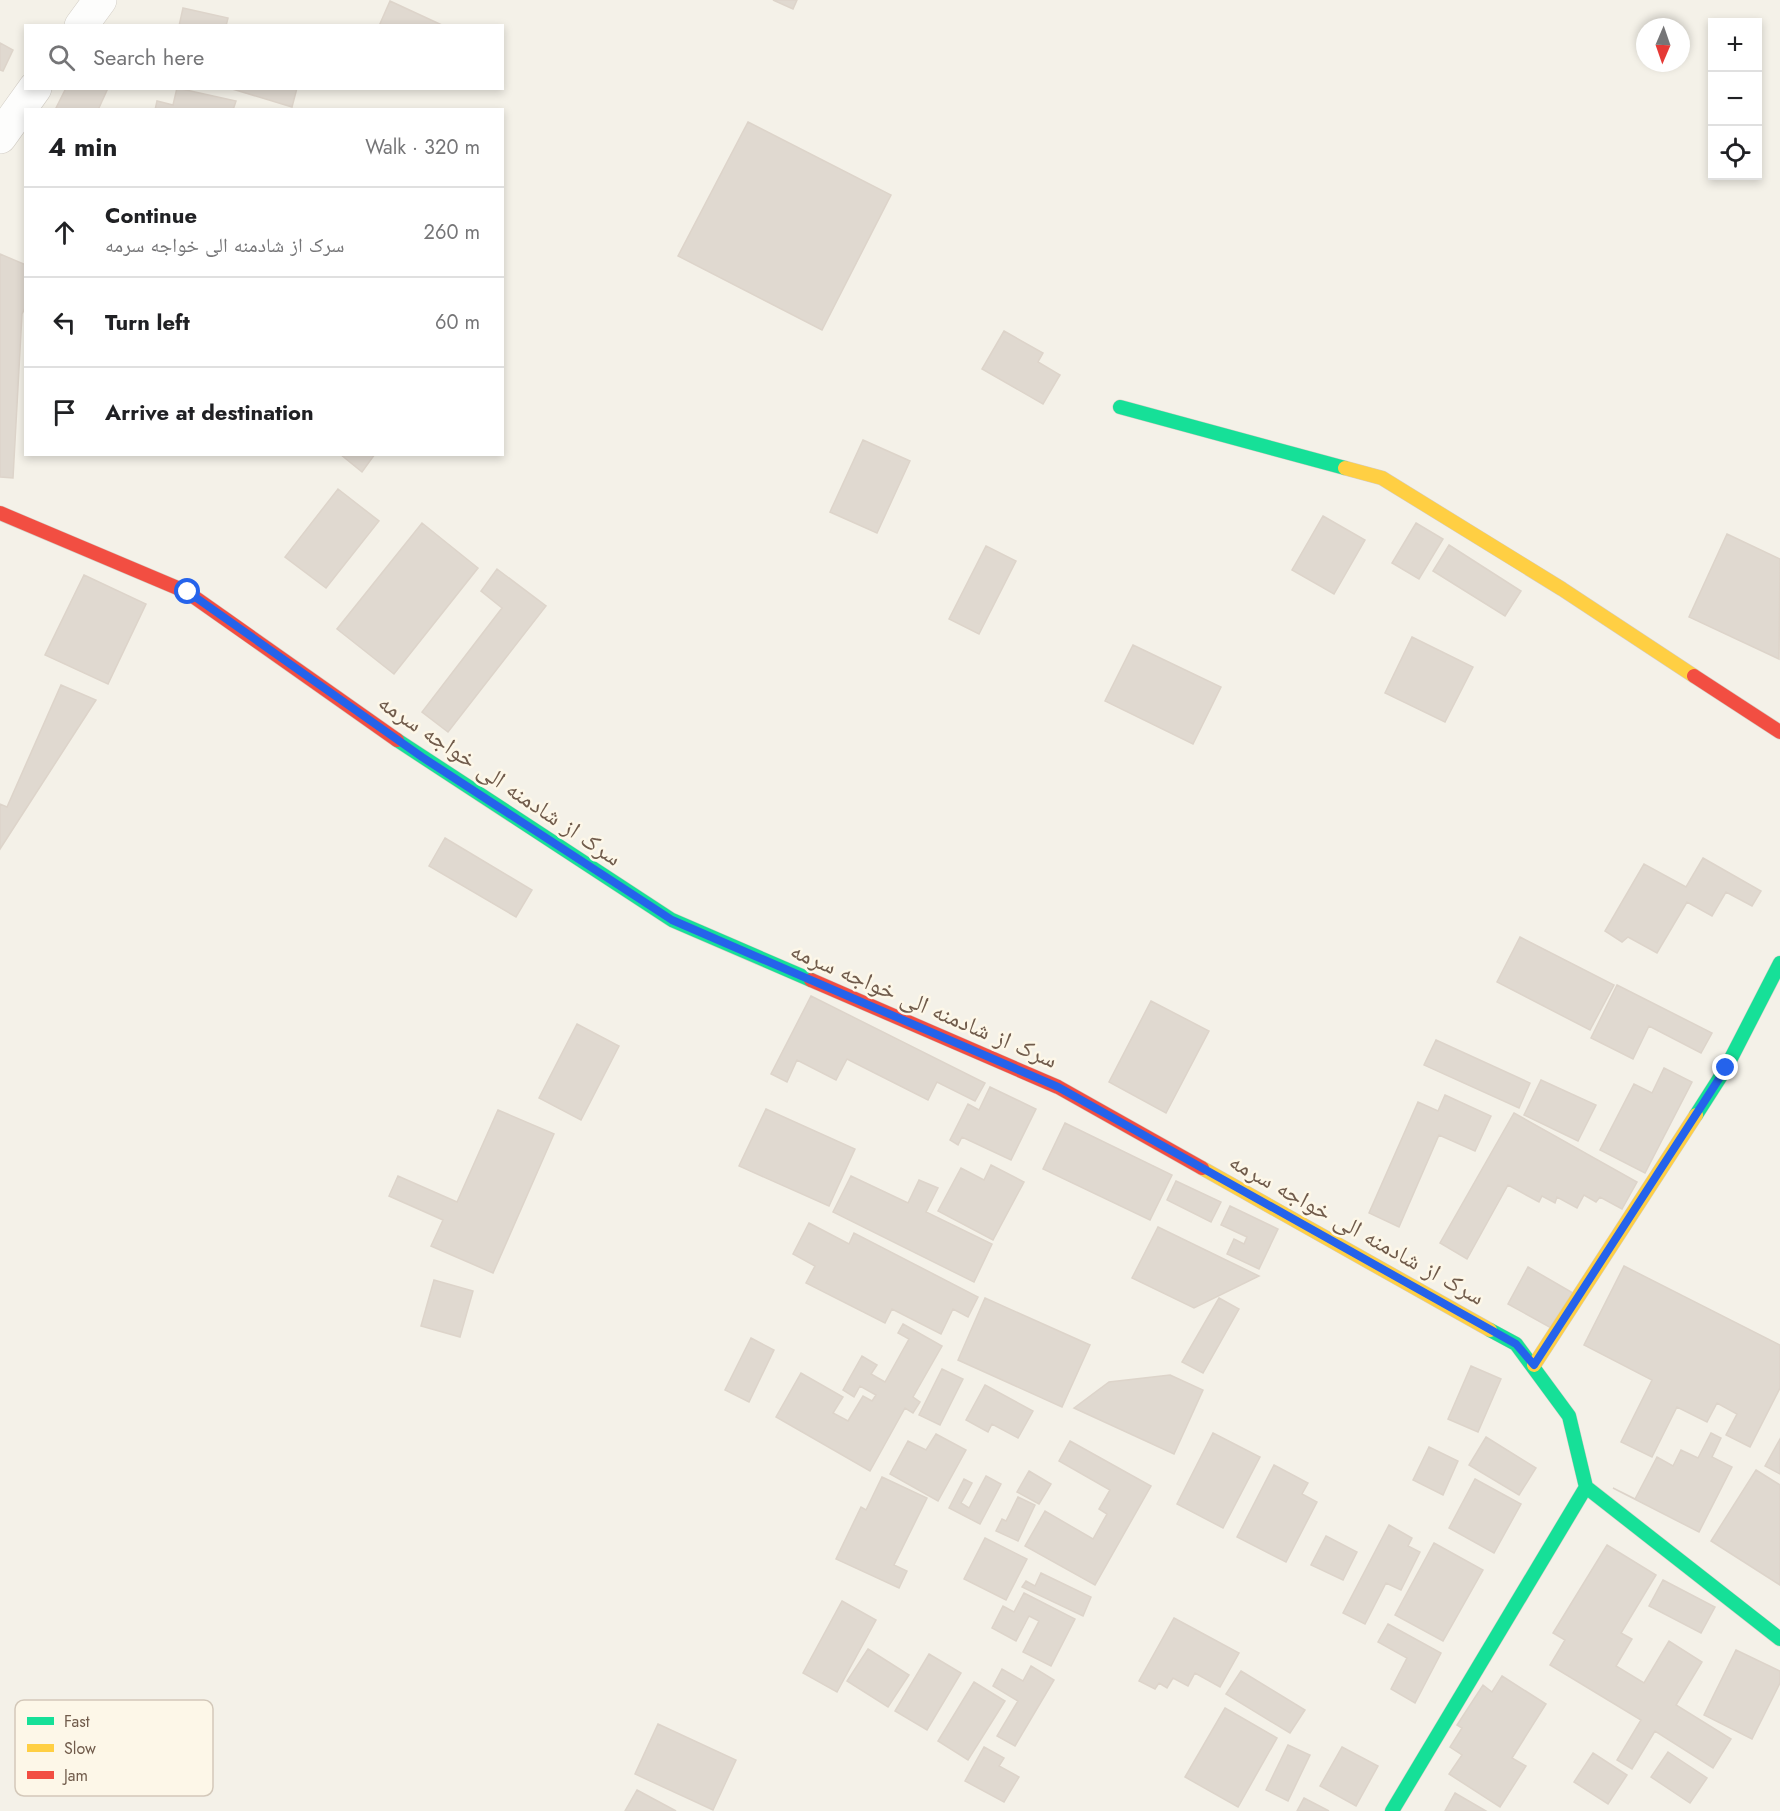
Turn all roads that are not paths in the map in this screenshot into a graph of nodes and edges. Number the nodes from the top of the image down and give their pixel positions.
1 (100, 0) edge
2 (82, 24) edge
3 (34, 90) edge
4 (0, 137) edge
5 (1120, 407) dead end
6 (0, 513) edge
7 (1780, 732) edge
8 (1780, 963) edge
9 (1534, 1365) junction
10 (1586, 1487) junction
11 (1780, 1639) edge
12 (1392, 1811) edge

1 - 2 street
3 - 4 street
5 - 7 street
6 - 9 street, سرک از شادمنه الی خواجه سرمه
8 - 9 street
9 - 10 street, سرک از شادمنه الی خواجه سرمه
10 - 11 street
10 - 12 street

